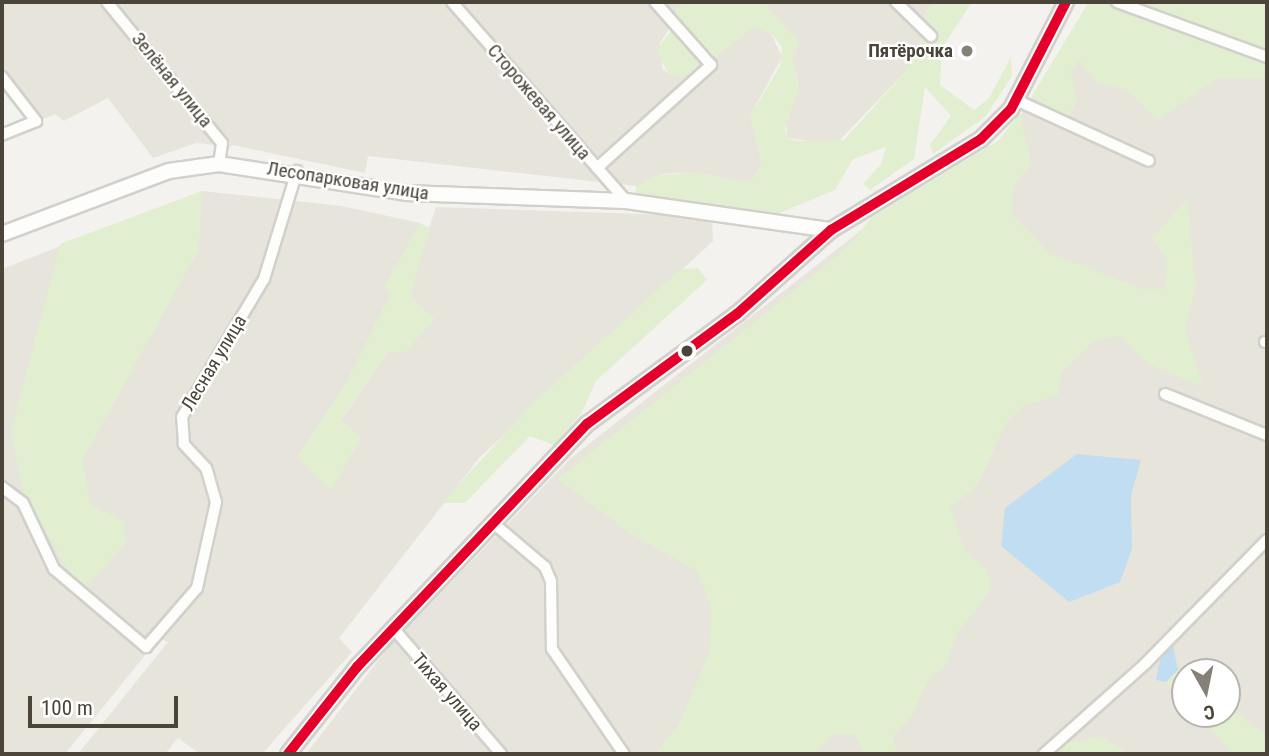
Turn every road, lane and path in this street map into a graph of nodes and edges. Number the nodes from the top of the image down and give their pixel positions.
1 (107, 2) edge
2 (452, 2) edge
3 (655, 2) edge
4 (896, 2) edge
5 (1066, 2) edge
6 (1116, 2) edge
7 (931, 36) dead end
8 (1267, 57) edge
9 (2, 77) edge
10 (1016, 100) junction
11 (2, 135) edge
12 (1149, 161) dead end
13 (219, 164) junction
14 (597, 168) junction
15 (297, 172) junction
16 (626, 201) junction
17 (831, 230) junction
18 (2, 234) edge
19 (1165, 394) dead end
20 (1267, 435) edge
21 (2, 487) edge
22 (492, 522) junction
23 (1267, 540) edge
24 (394, 629) junction
25 (288, 754) edge
26 (501, 754) edge
27 (624, 754) edge
28 (1044, 754) edge

1 - 13 street, Зелёная улица
2 - 14 street, Сторожевая улица
3 - 14 street
4 - 7 street
5 - 10 street
6 - 8 street
9 - 11 street
10 - 12 street
10 - 17 street
13 - 15 street, Лесопарковая улица
13 - 18 street, Лесопарковая улица
14 - 16 street, Сторожевая улица
15 - 16 street, Лесопарковая улица
15 - 21 street, Лесная улица
16 - 17 street, Лесопарковая улица
17 - 22 street
19 - 20 street
22 - 24 street
22 - 27 street
23 - 28 street
24 - 25 street
24 - 26 street, Тихая улица

